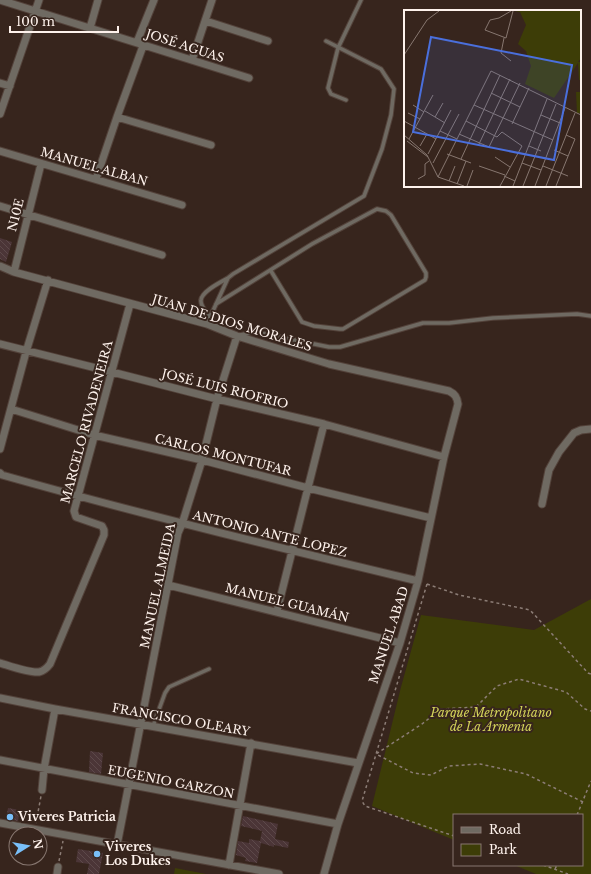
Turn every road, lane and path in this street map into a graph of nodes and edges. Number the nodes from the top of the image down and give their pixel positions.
1 (0, 0) edge
2 (38, 0) edge
3 (98, 0) edge
4 (154, 0) edge
5 (212, 0) edge
6 (361, 0) edge
7 (35, 11) junction
8 (206, 21) junction
9 (90, 28) junction
10 (268, 41) dead end
11 (326, 42) dead end
12 (140, 44) junction
13 (338, 48) junction
14 (192, 60) junction
15 (249, 78) dead end
16 (0, 83) edge
17 (10, 86) junction
18 (346, 100) dead end
19 (0, 114) edge
20 (117, 117) junction
21 (211, 145) dead end
22 (0, 151) edge
23 (41, 164) junction
24 (96, 179) junction
25 (182, 205) dead end
26 (0, 206) edge
27 (28, 214) junction
28 (162, 255) dead end
29 (0, 266) edge
30 (271, 271) junction
31 (14, 272) junction
32 (228, 278) junction
33 (48, 280) junction
34 (130, 304) junction
35 (216, 304) junction
36 (591, 316) edge
37 (208, 321) junction
38 (237, 336) junction
39 (0, 344) edge
40 (26, 352) junction
41 (112, 372) junction
42 (457, 398) joint
43 (217, 399) junction
44 (11, 409) junction
45 (324, 424) junction
46 (591, 429) edge
47 (94, 435) junction
48 (0, 449) edge
49 (444, 457) junction
50 (202, 460) junction
51 (1, 474) edge
52 (308, 488) junction
53 (78, 496) junction
54 (542, 504) dead end
55 (431, 518) junction
56 (182, 524) junction
57 (291, 551) junction
58 (418, 581) junction
59 (427, 584) junction
60 (168, 585) junction
61 (277, 611) junction
62 (400, 643) junction
63 (0, 663) edge
64 (209, 669) dead end
65 (591, 674) edge
66 (0, 698) edge
67 (55, 709) junction
68 (591, 711) edge
69 (140, 724) junction
70 (153, 726) junction
71 (251, 743) junction
72 (376, 754) junction
73 (0, 760) edge
74 (358, 763) junction
75 (44, 769) junction
76 (591, 781) edge
77 (128, 785) junction
78 (42, 790) joint
79 (582, 802) junction
80 (240, 806) junction
81 (577, 814) edge
82 (0, 823) edge
83 (338, 824) junction
84 (15, 826) edge
85 (36, 826) edge
86 (48, 832) edge
87 (64, 835) junction
88 (453, 836) edge
89 (117, 845) junction
90 (229, 865) junction
91 (546, 866) edge
92 (556, 866) edge
93 (555, 869) junction
94 (57, 870) edge
95 (279, 874) edge
96 (324, 874) edge
97 (568, 874) edge

1 - 7 street, JOSÉ AGUAS
2 - 7 street
3 - 9 street
4 - 12 street
5 - 8 street
6 - 13 lane
7 - 9 street, JOSÉ AGUAS
7 - 17 street
8 - 10 street
8 - 14 street
9 - 12 street, JOSÉ AGUAS
11 - 13 lane
12 - 14 street, JOSÉ AGUAS
12 - 20 street
13 - 18 lane
13 - 32 lane
14 - 15 street, JOSÉ AGUAS
16 - 17 street
17 - 19 street
20 - 21 street
20 - 24 street
22 - 23 street, MANUEL ALBAN
23 - 24 street, MANUEL ALBAN
23 - 27 street, N10E
24 - 25 street, MANUEL ALBAN
26 - 27 street
27 - 28 street
27 - 31 street, N10E
29 - 31 street, JUAN DE DIOS MORALES
30 - 30 lane
30 - 35 lane
31 - 33 street, JUAN DE DIOS MORALES
32 - 35 lane
32 - 37 lane
33 - 34 street, JUAN DE DIOS MORALES
33 - 40 street
34 - 37 street, JUAN DE DIOS MORALES
34 - 41 street, MARCELO RIVADENEIRA
35 - 37 lane
36 - 38 lane
37 - 38 street, JUAN DE DIOS MORALES
38 - 42 street, JUAN DE DIOS MORALES
38 - 43 street, MANUEL ALMEIDA
39 - 40 street, JOSÉ LUIS RIOFRIO
40 - 41 street, JOSÉ LUIS RIOFRIO
40 - 44 street
41 - 43 street, JOSÉ LUIS RIOFRIO
41 - 47 street, MARCELO RIVADENEIRA
42 - 49 street, MANUEL ABAD
43 - 45 street, JOSÉ LUIS RIOFRIO
43 - 50 street, MANUEL ALMEIDA
44 - 47 street, CARLOS MONTUFAR
44 - 48 street
45 - 49 street, JOSÉ LUIS RIOFRIO
45 - 52 street
46 - 54 street
47 - 50 street, CARLOS MONTUFAR
47 - 53 street, MARCELO RIVADENEIRA
49 - 55 street, MANUEL ABAD
50 - 52 street, CARLOS MONTUFAR
50 - 56 street, MANUEL ALMEIDA
51 - 53 street, ANTONIO ANTE LOPEZ
52 - 55 street, CARLOS MONTUFAR
52 - 57 street
53 - 56 street, ANTONIO ANTE LOPEZ
53 - 63 street, MARCELO RIVADENEIRA
55 - 58 street, MANUEL ABAD
56 - 57 street, ANTONIO ANTE LOPEZ
56 - 60 street, MANUEL ALMEIDA
57 - 58 street, ANTONIO ANTE LOPEZ
57 - 61 street
58 - 59 path
58 - 62 street, MANUEL ABAD
59 - 65 path
59 - 72 path
60 - 61 street, MANUEL GUAMÁN
60 - 69 street, MANUEL ALMEIDA
61 - 62 street, MANUEL GUAMÁN
62 - 74 street, MANUEL ABAD
64 - 70 lane
66 - 67 street, FRANCISCO OLEARY
67 - 69 street, FRANCISCO OLEARY
67 - 75 street
68 - 72 path
69 - 70 street, FRANCISCO OLEARY
69 - 77 street, MANUEL ALMEIDA
70 - 71 street, FRANCISCO OLEARY
71 - 74 street, FRANCISCO OLEARY
71 - 80 street
72 - 79 path
72 - 88 path
73 - 75 street, EUGENIO GARZON
74 - 83 street, MANUEL ABAD
75 - 77 street, EUGENIO GARZON
75 - 78 street
76 - 79 path
77 - 80 street, EUGENIO GARZON
77 - 89 street, MANUEL ALMEIDA
78 - 85 path
79 - 81 path
80 - 83 street, EUGENIO GARZON
80 - 90 street
82 - 84 street
83 - 96 street, MANUEL ABAD
86 - 87 street
87 - 89 street
87 - 94 path
89 - 90 street
90 - 95 street
91 - 93 path
92 - 93 path
93 - 97 path

